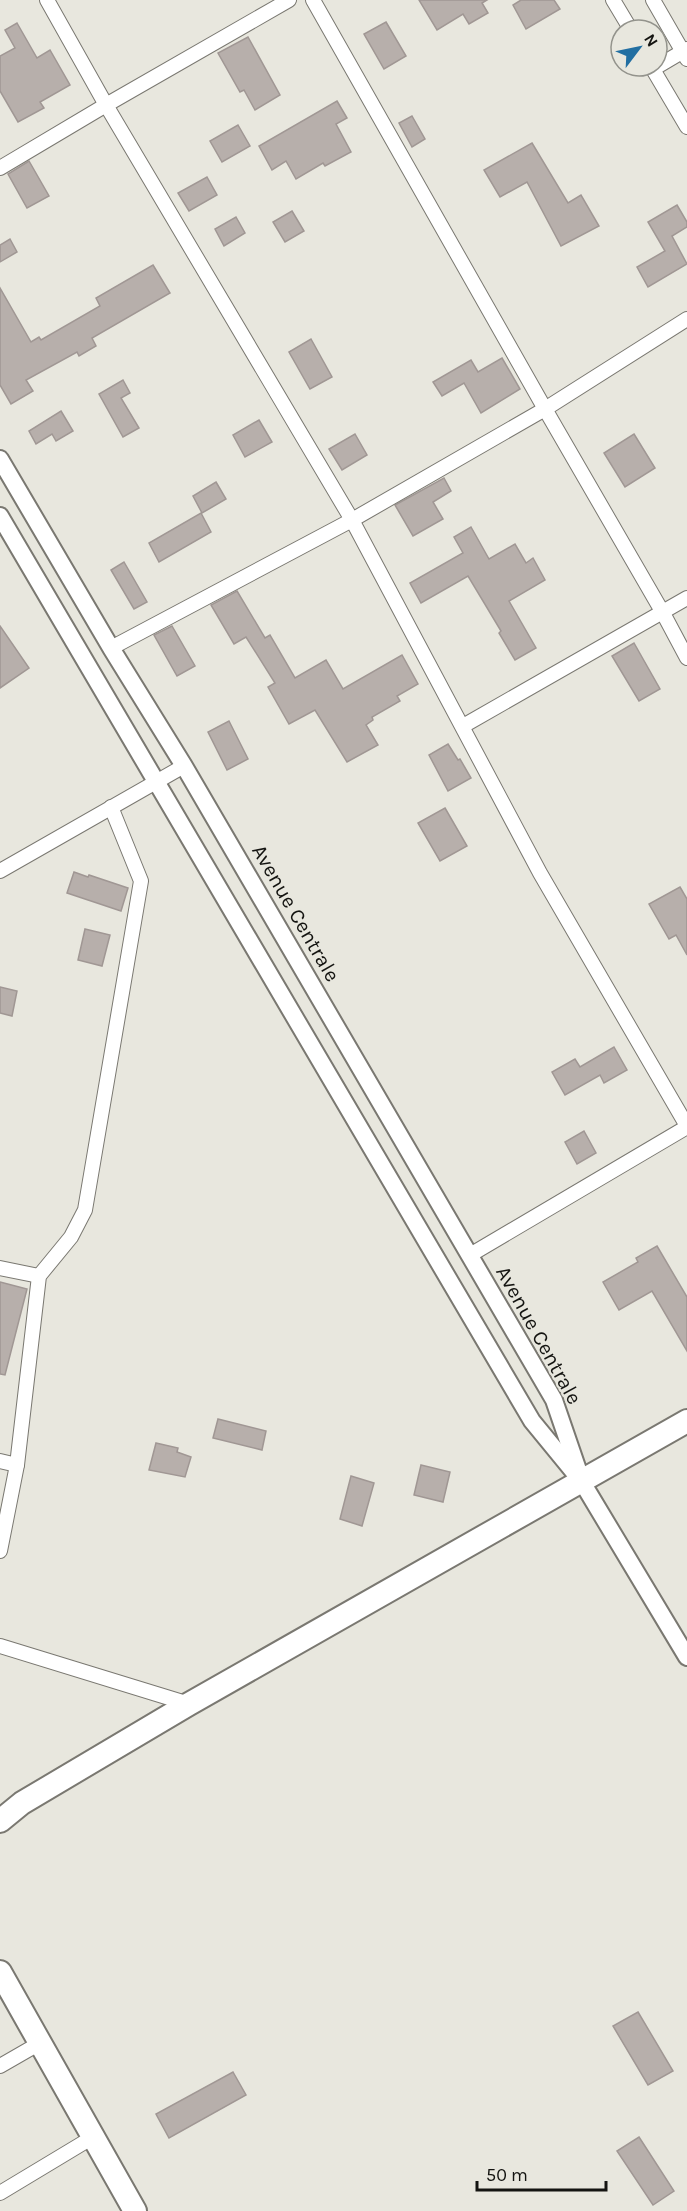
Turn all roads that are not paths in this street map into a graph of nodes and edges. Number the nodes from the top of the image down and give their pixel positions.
1 (47, 0) edge
2 (289, 0) edge
3 (313, 0) edge
4 (613, 0) edge
5 (653, 0) edge
6 (624, 18) edge
7 (686, 53) edge
8 (669, 60) edge
9 (658, 78) edge
10 (106, 105) junction
11 (687, 127) edge
12 (0, 168) edge
13 (687, 319) edge
14 (545, 409) junction
15 (0, 459) edge
16 (0, 516) edge
17 (352, 520) junction
18 (687, 598) edge
19 (663, 613) junction
20 (111, 648) junction
21 (687, 658) edge
22 (463, 726) junction
23 (184, 766) junction
24 (156, 781) junction
25 (111, 807) junction
26 (0, 871) edge
27 (687, 1127) edge
28 (470, 1255) junction
29 (0, 1268) edge
30 (39, 1276) junction
31 (687, 1421) edge
32 (0, 1461) edge
33 (17, 1465) junction
34 (582, 1482) junction
35 (0, 1551) edge
36 (0, 1646) edge
37 (687, 1657) edge
38 (189, 1704) junction
39 (22, 1803) junction
40 (0, 1809) edge
41 (0, 1821) edge
42 (0, 1972) edge
43 (40, 2043) junction
44 (0, 2066) edge
45 (93, 2138) junction
46 (0, 2193) edge
47 (135, 2211) edge

1 - 10 street
2 - 10 street
3 - 14 street
4 - 6 street
5 - 7 street
7 - 8 street
9 - 11 street
10 - 12 street
10 - 17 street
13 - 14 street
14 - 17 street
14 - 19 street
15 - 20 street, Avenue Centrale
16 - 24 street
17 - 20 street
17 - 22 street
18 - 19 street
19 - 21 street
19 - 22 street
20 - 23 street, Avenue Centrale
22 - 27 street
23 - 24 street
23 - 28 street, Avenue Centrale
24 - 25 street
24 - 34 street
25 - 26 street
25 - 30 street
27 - 28 street
28 - 34 street, Avenue Centrale
29 - 30 street
30 - 33 street
31 - 34 highway
32 - 33 street
33 - 35 street
34 - 37 street
34 - 38 highway
36 - 38 street
38 - 39 highway
39 - 40 highway
39 - 41 highway
42 - 43 highway
43 - 44 street
43 - 45 highway
45 - 46 street
45 - 47 highway

